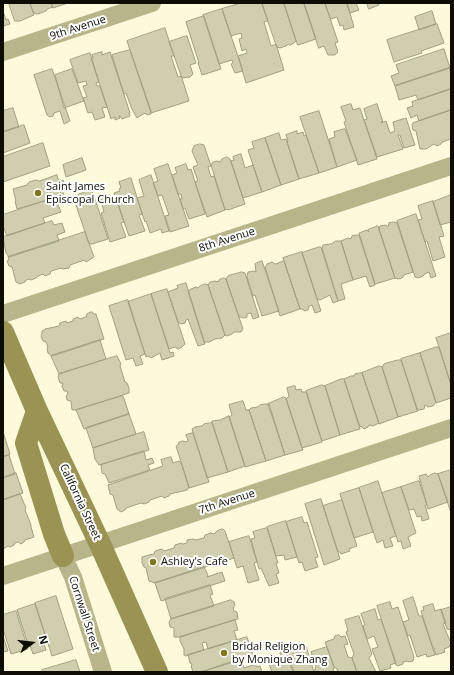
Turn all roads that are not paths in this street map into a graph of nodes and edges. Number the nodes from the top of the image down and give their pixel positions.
1 (152, 3) edge
2 (3, 52) edge
3 (451, 166) edge
4 (3, 314) edge
5 (3, 332) edge
6 (37, 411) junction
7 (451, 428) edge
8 (100, 544) junction
9 (63, 556) junction
10 (3, 576) edge
11 (103, 672) edge
12 (157, 672) edge

1 - 2 street, 9th Avenue
3 - 4 street, 8th Avenue
5 - 6 main road, California Street
6 - 8 main road, California Street
6 - 9 main road
7 - 8 street, 7th Avenue
8 - 9 street, 7th Avenue
8 - 12 main road, California Street
9 - 10 street, 7th Avenue
9 - 11 street, Cornwall Street

